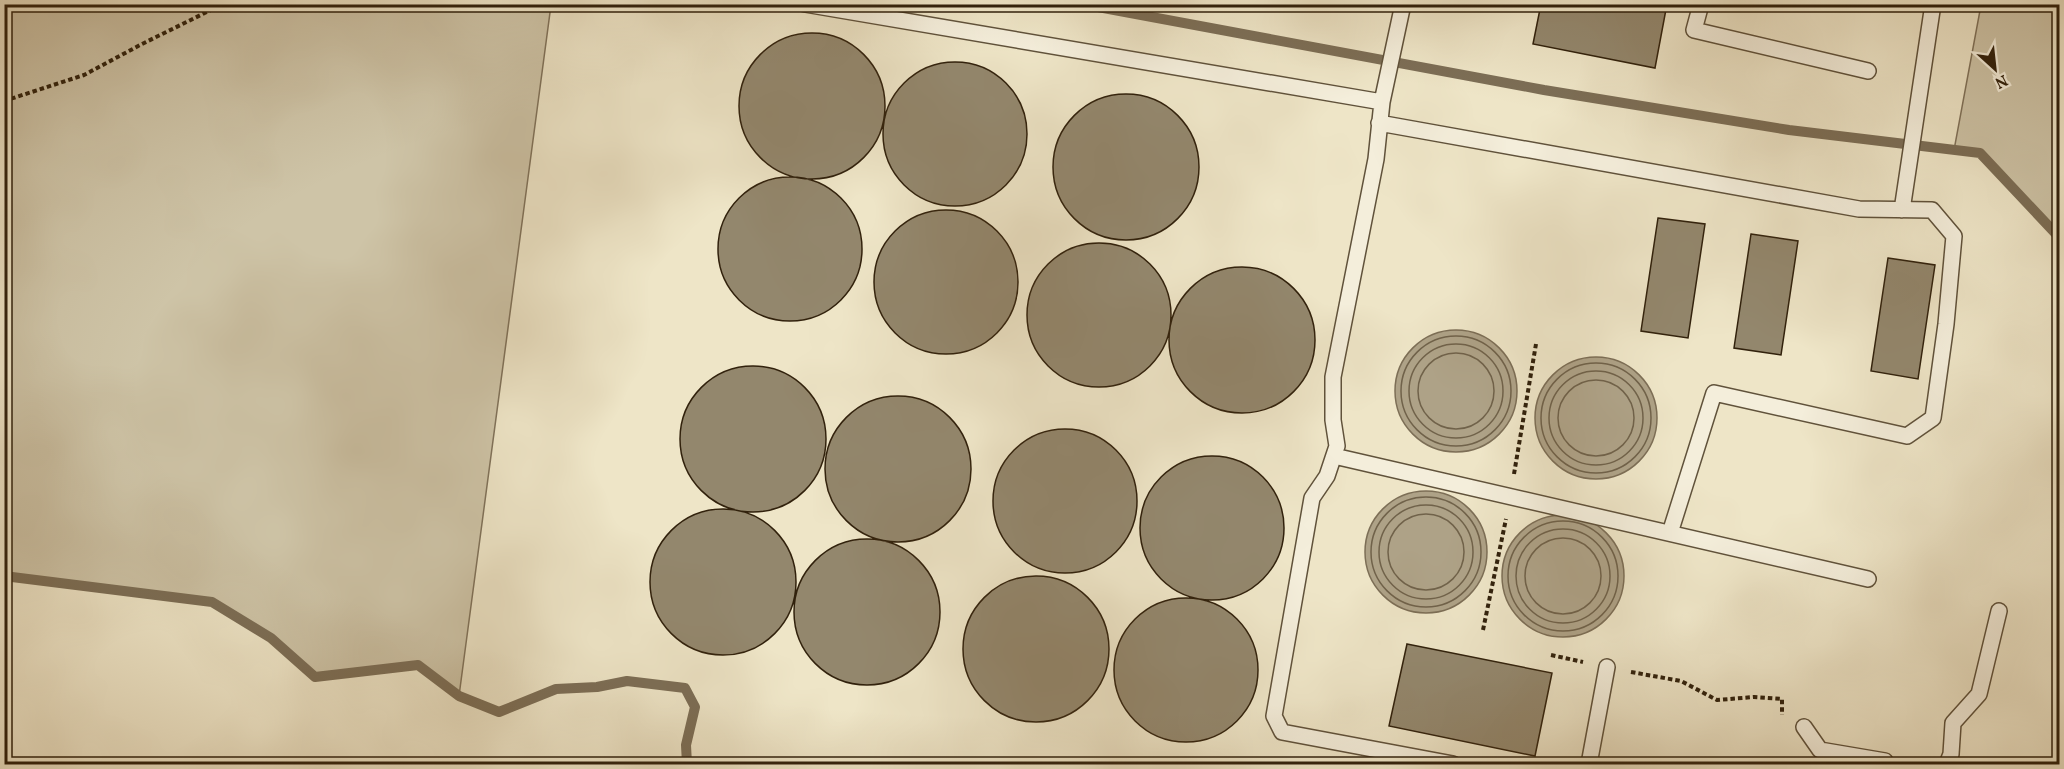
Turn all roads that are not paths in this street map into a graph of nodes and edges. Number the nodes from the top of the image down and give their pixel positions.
1 (805, 4) edge
2 (1403, 4) edge
3 (1701, 4) edge
4 (1933, 4) edge
5 (1868, 70) dead end
6 (1382, 102) junction
7 (1379, 123) junction
8 (1902, 210) junction
9 (1334, 456) junction
10 (1670, 533) junction
11 (1868, 579) dead end
12 (1999, 611) dead end
13 (1607, 667) road end
14 (1804, 727) road end
15 (1453, 765) edge
16 (1589, 765) edge
17 (1885, 765) edge
18 (1947, 765) edge

1 - 6 lane
2 - 6 lane
3 - 5 lane
4 - 8 lane
6 - 7 lane
7 - 8 lane
7 - 9 lane
8 - 10 lane
9 - 10 lane
9 - 15 lane
10 - 11 lane
12 - 18 lane
13 - 16 lane
14 - 17 lane

